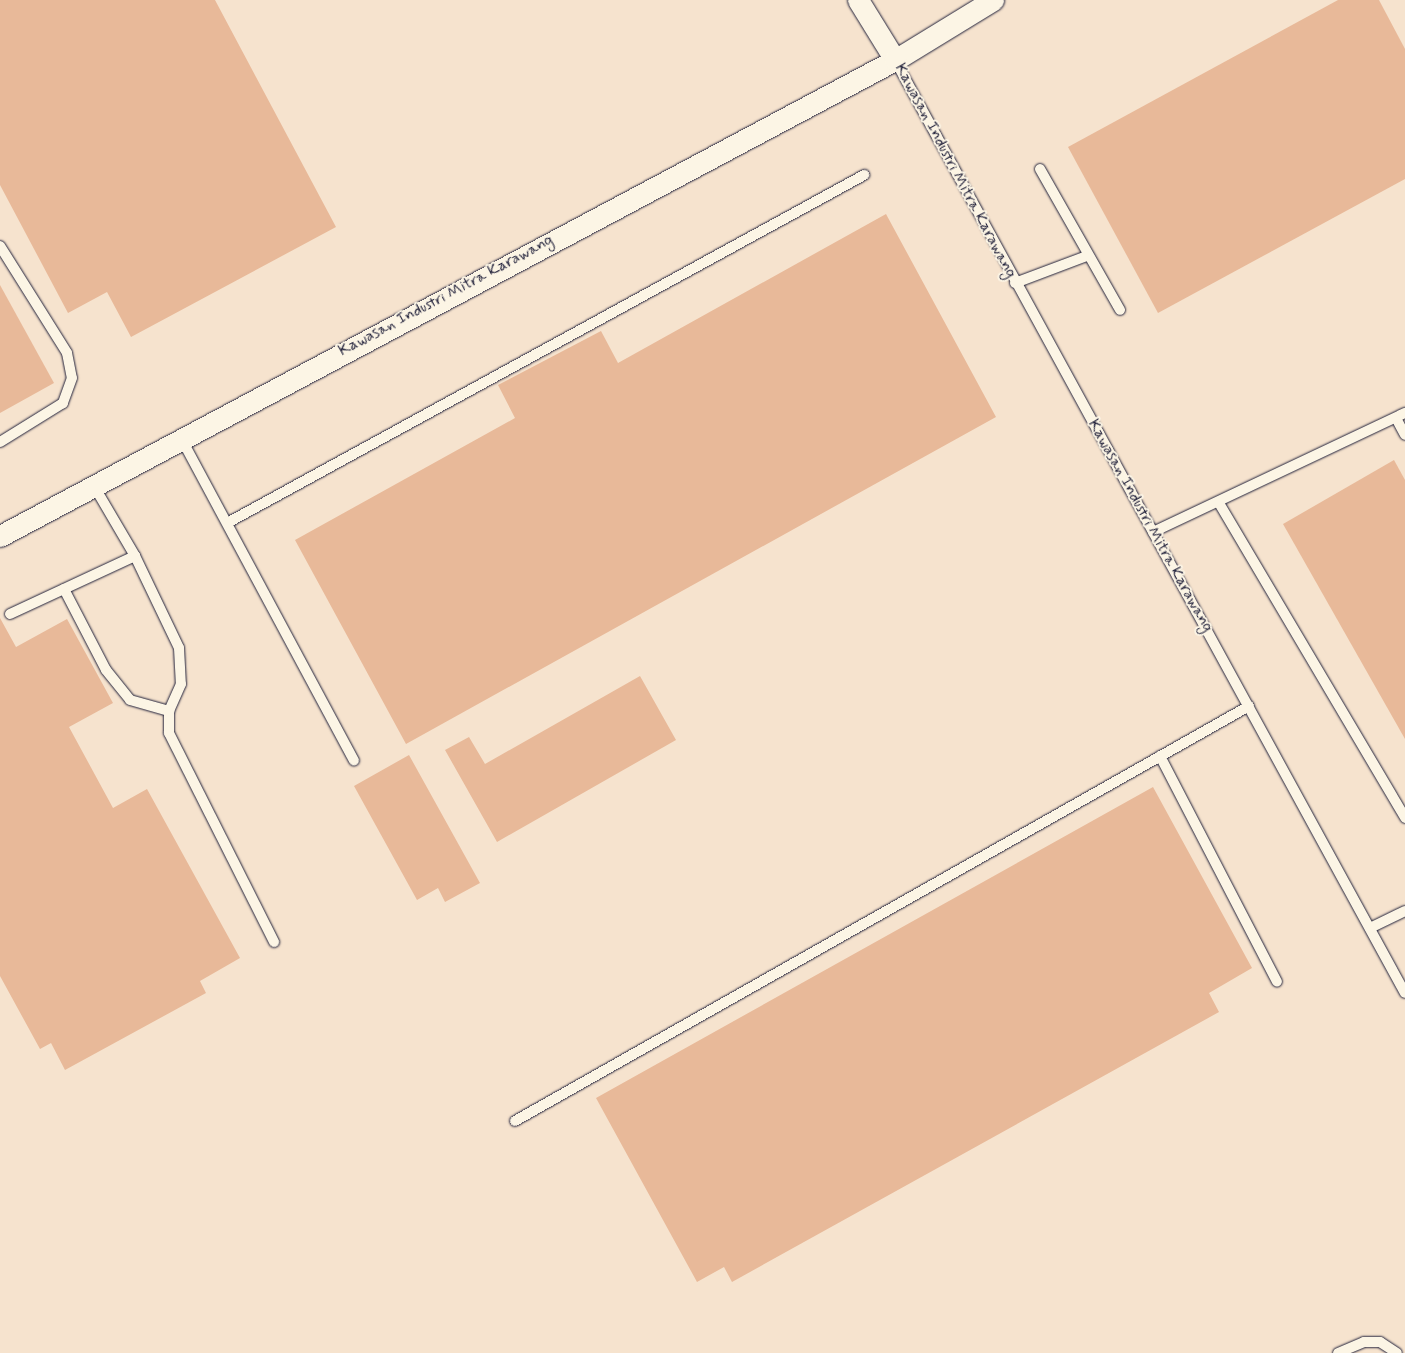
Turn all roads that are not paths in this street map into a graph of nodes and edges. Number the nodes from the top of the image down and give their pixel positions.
1 (858, 0) edge
2 (993, 0) edge
3 (895, 60) junction
4 (1040, 170) dead end
5 (864, 175) dead end
6 (0, 246) edge
7 (1087, 256) junction
8 (1015, 283) junction
9 (1120, 310) dead end
10 (1400, 416) edge
11 (1405, 435) edge
12 (180, 437) junction
13 (0, 442) edge
14 (94, 486) junction
15 (1219, 503) junction
16 (229, 522) junction
17 (1153, 532) junction
18 (0, 536) edge
19 (135, 556) junction
20 (64, 589) junction
21 (10, 614) dead end
22 (1248, 706) junction
23 (169, 711) junction
24 (1160, 756) junction
25 (354, 760) dead end
26 (1405, 818) edge
27 (1405, 911) edge
28 (1370, 928) junction
29 (274, 942) dead end
30 (1277, 982) dead end
31 (1405, 992) edge
32 (515, 1121) dead end
33 (1338, 1353) edge
34 (1397, 1353) edge

1 - 3 street, Kawasan Industri Mitra Karawang
2 - 3 street, Kawasan Industri Mitra Karawang
3 - 8 lane, Kawasan Industri Mitra Karawang
3 - 12 street, Kawasan Industri Mitra Karawang
4 - 7 lane
5 - 16 lane
6 - 13 lane
7 - 8 lane
7 - 9 lane
8 - 17 lane, Kawasan Industri Mitra Karawang
10 - 11 lane
10 - 15 lane
12 - 14 street, Kawasan Industri Mitra Karawang
12 - 16 lane
14 - 18 street, Kawasan Industri Mitra Karawang
14 - 19 lane
15 - 17 lane
15 - 26 lane
16 - 25 lane
17 - 22 lane, Kawasan Industri Mitra Karawang
19 - 20 lane
19 - 23 lane
20 - 21 lane
20 - 23 lane
22 - 24 lane
22 - 28 lane, Kawasan Industri Mitra Karawang
23 - 29 lane
24 - 30 lane
24 - 32 lane
27 - 28 lane
28 - 31 lane, Kawasan Industri Mitra Karawang
33 - 34 lane

